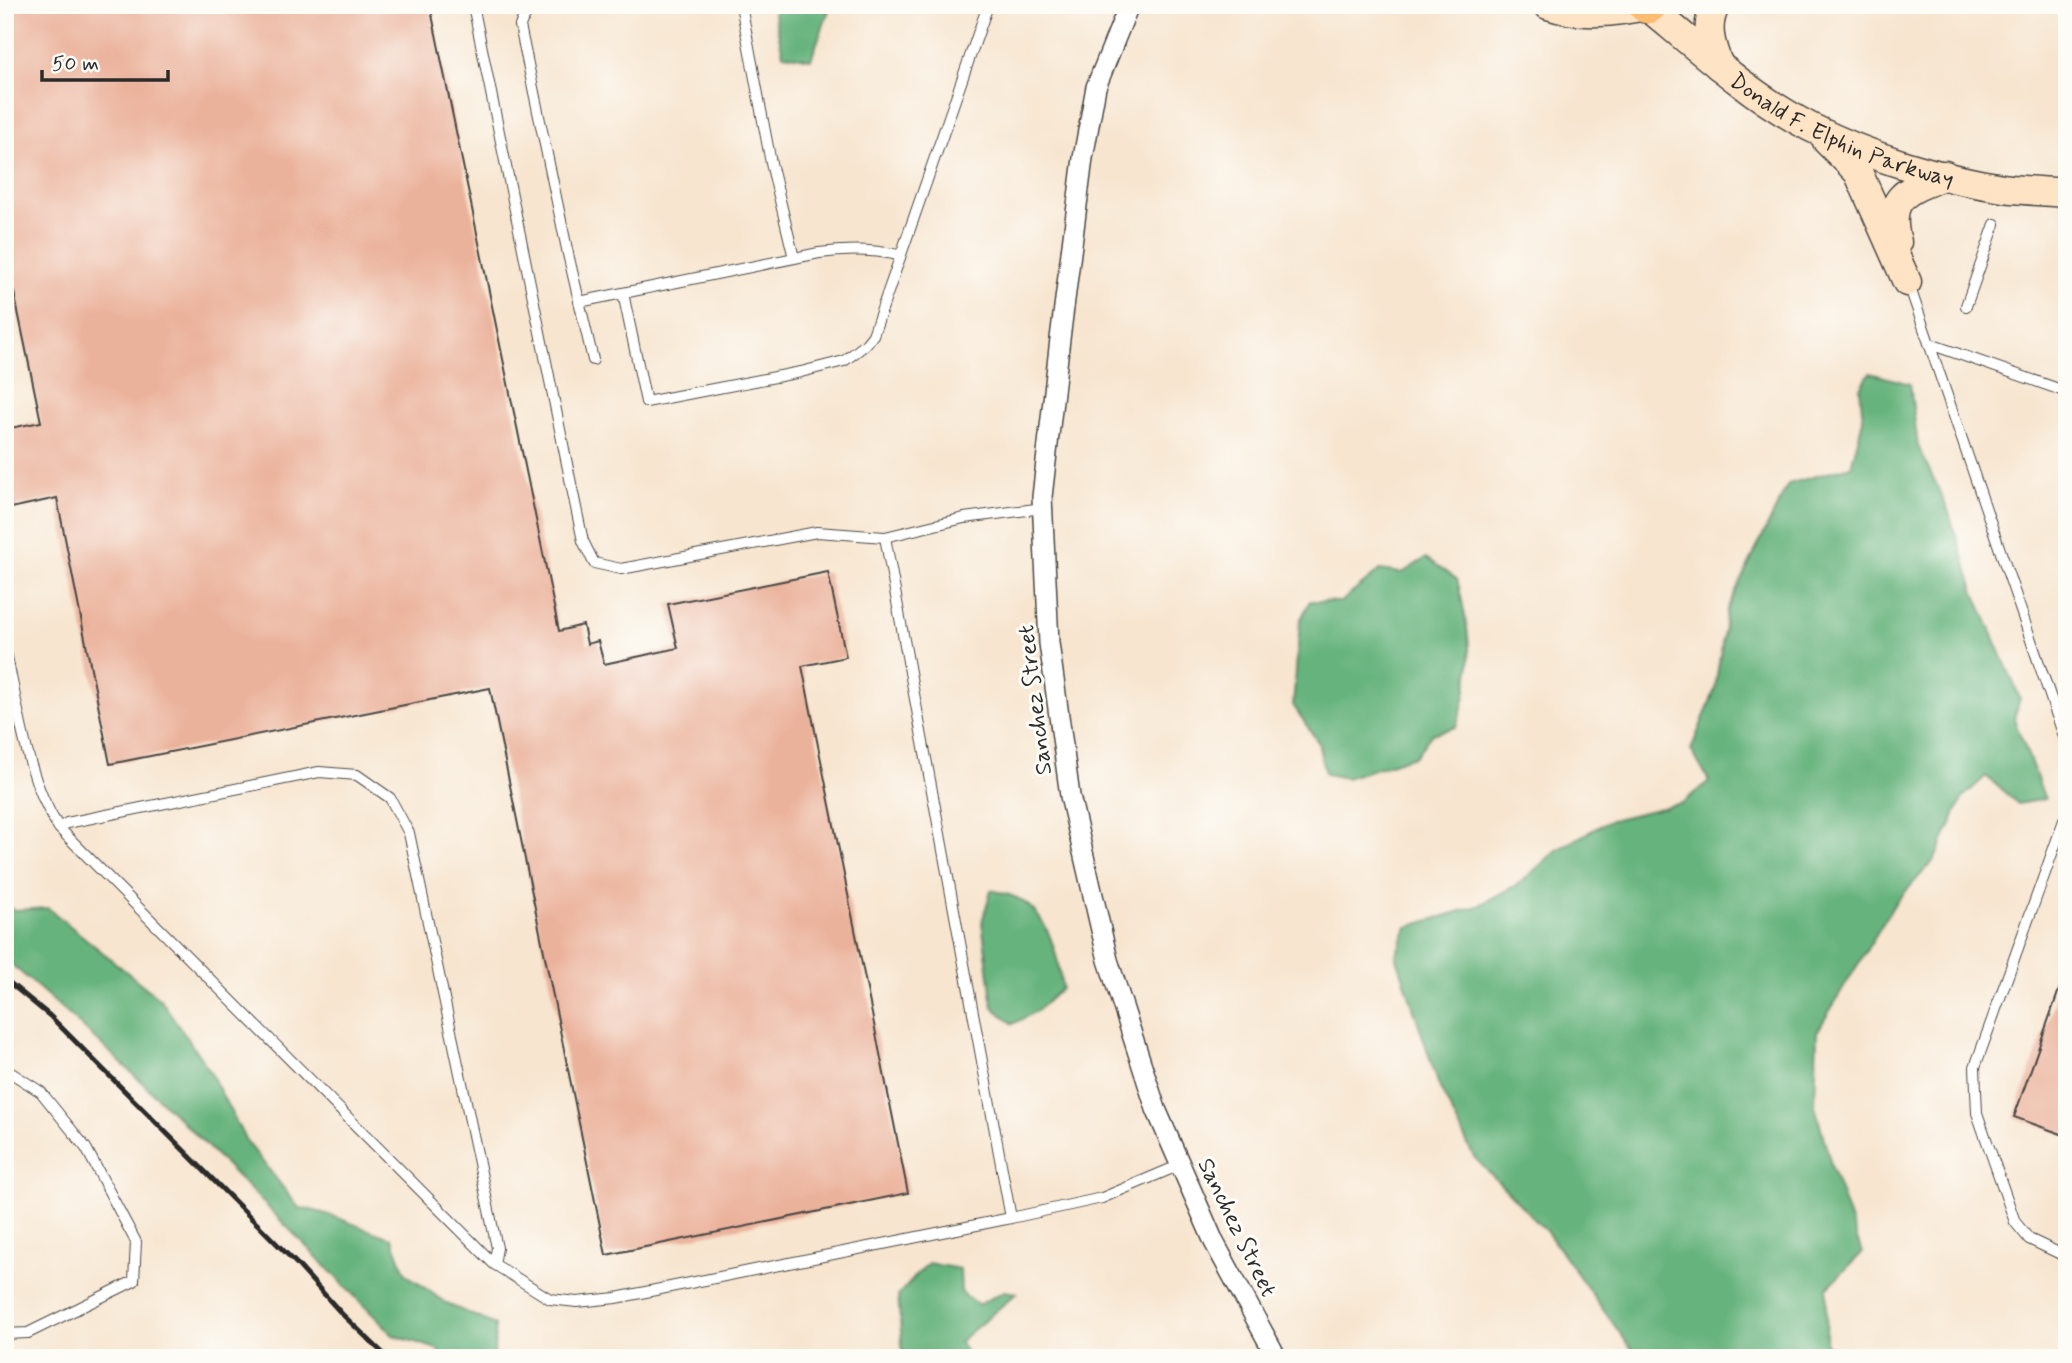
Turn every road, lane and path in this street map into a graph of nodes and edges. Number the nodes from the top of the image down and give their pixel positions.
1 (473, 5) edge
2 (557, 5) edge
3 (741, 5) edge
4 (988, 5) edge
5 (1129, 5) edge
6 (1548, 5) edge
7 (1648, 5) edge
8 (1716, 5) edge
9 (1719, 66) junction
10 (1808, 126) junction
11 (1945, 175) junction
12 (2067, 193) edge
13 (1995, 224) dead end
14 (899, 255) junction
15 (794, 258) junction
16 (1908, 282) junction
17 (623, 293) junction
18 (579, 302) junction
19 (1966, 306) dead end
20 (1930, 344) junction
21 (593, 360) dead end
22 (2067, 392) edge
23 (1043, 508) junction
24 (885, 537) junction
25 (5, 648) edge
26 (2067, 745) edge
27 (2067, 812) edge
28 (58, 828) junction
29 (5, 1069) edge
30 (1180, 1165) junction
31 (1012, 1218) junction
32 (2067, 1258) edge
33 (494, 1264) junction
34 (5, 1334) edge
35 (1277, 1358) edge

1 - 24 lane
2 - 18 lane
3 - 15 lane
4 - 14 lane
5 - 23 street, Sanchez Street
6 - 7 street
7 - 9 street, Donald F. Elphin Parkway
8 - 9 street
9 - 10 street, Donald F. Elphin Parkway
10 - 11 street, Donald F. Elphin Parkway
10 - 16 street
11 - 12 street, Donald F. Elphin Parkway
11 - 16 street
13 - 19 lane
14 - 15 lane
14 - 17 lane
15 - 17 lane
16 - 20 lane
17 - 18 lane
18 - 21 lane
20 - 22 lane
20 - 26 lane
23 - 24 lane
23 - 30 street, Sanchez Street
24 - 31 lane
25 - 28 lane
27 - 32 lane
28 - 33 lane
28 - 33 lane
29 - 34 lane
30 - 31 lane
30 - 35 street, Sanchez Street
31 - 33 lane

